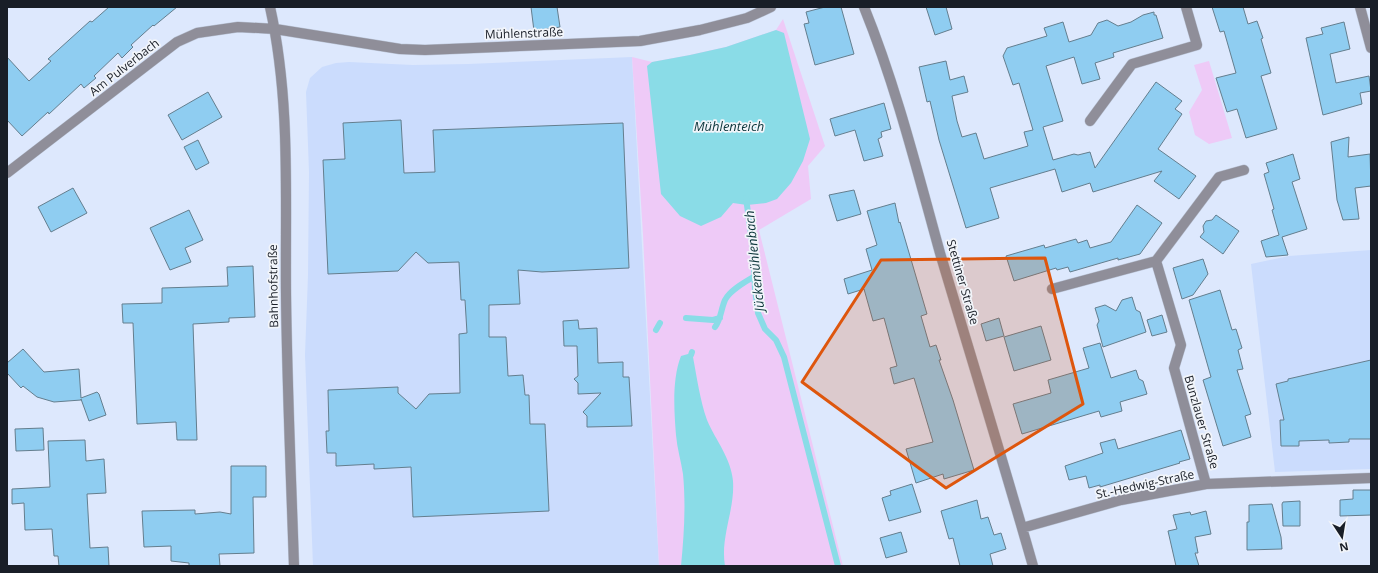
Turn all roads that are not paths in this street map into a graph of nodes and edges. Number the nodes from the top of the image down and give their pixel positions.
1 (270, 7) edge
2 (771, 7) edge
3 (864, 7) edge
4 (1186, 7) edge
5 (1360, 7) edge
6 (275, 29) junction
7 (1371, 48) edge
8 (1090, 121) dead end
9 (1244, 170) dead end
10 (7, 173) edge
11 (1156, 261) junction
12 (1052, 289) dead end
13 (1371, 478) edge
14 (1206, 484) junction
15 (1022, 528) junction
16 (294, 566) edge
17 (1033, 566) edge

1 - 6 street, Bahnhofstraße
2 - 6 street, Mühlenstraße
3 - 15 street, Stettiner Straße
4 - 8 street
5 - 7 street
6 - 10 street, Am Pulverbach
6 - 16 street, Bahnhofstraße
9 - 11 street
11 - 12 street
11 - 14 street, Bunzlauer Straße
13 - 14 street, St.-Hedwig-Straße
14 - 15 street, St.-Hedwig-Straße
15 - 17 street, Stettiner Straße

